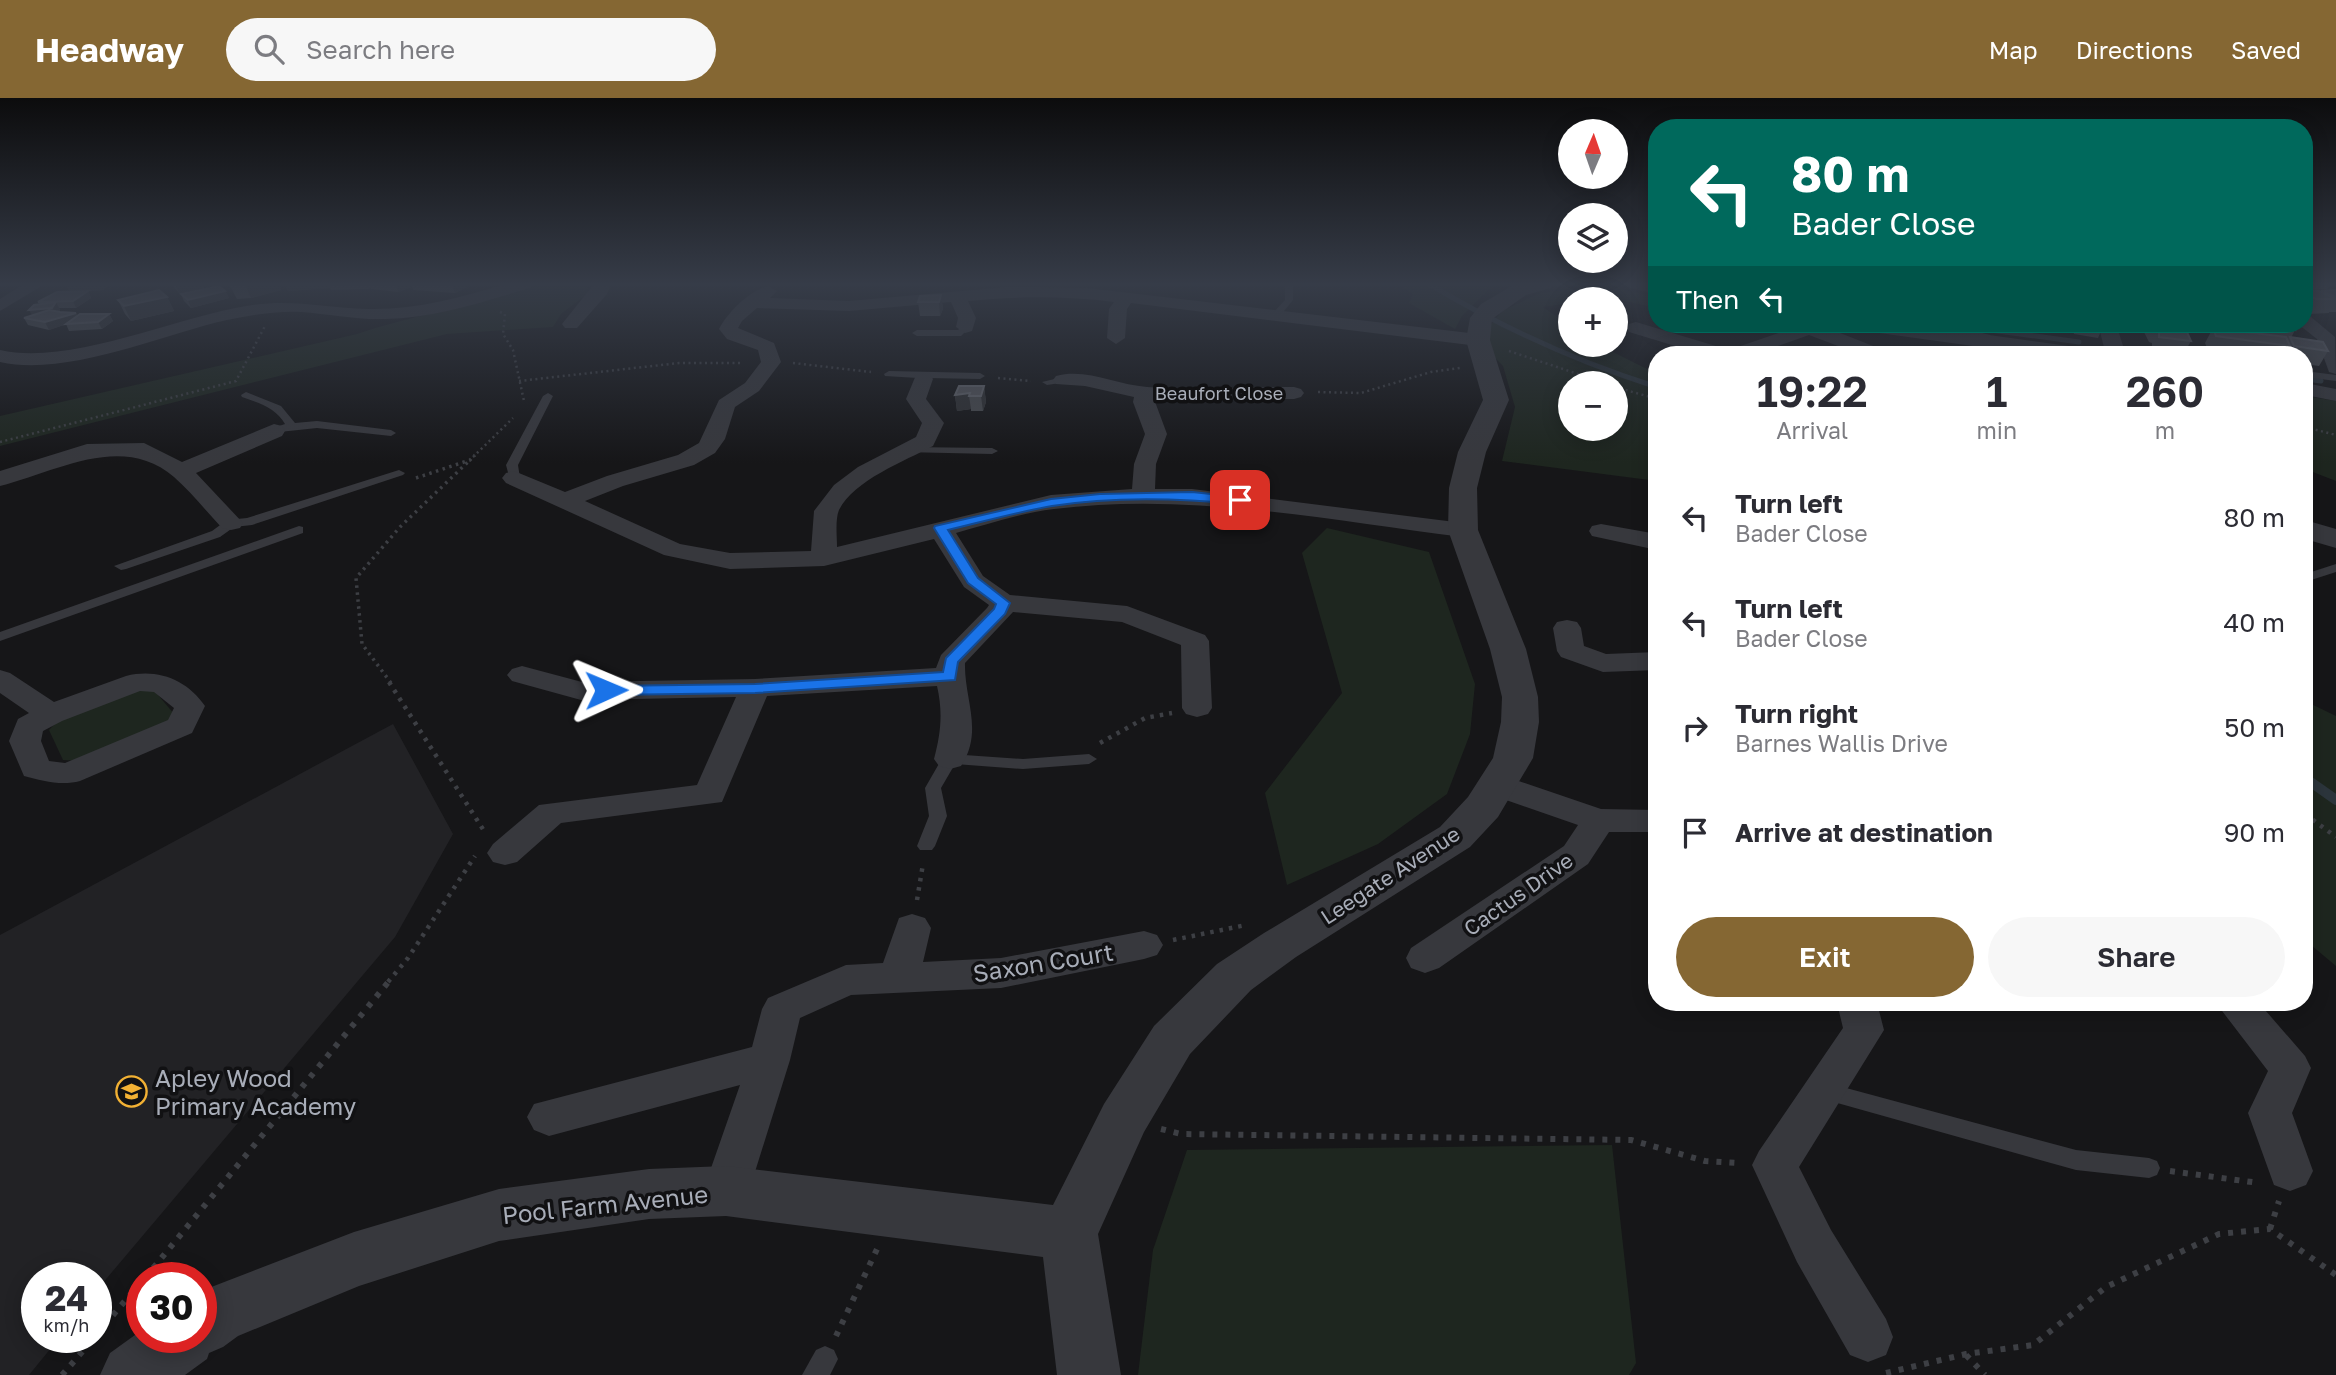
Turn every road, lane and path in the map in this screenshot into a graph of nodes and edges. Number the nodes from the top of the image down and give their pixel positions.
1 (112, 344) edge
2 (256, 344) edge
3 (758, 344) edge
4 (1466, 344) edge
5 (1481, 344) edge
6 (1503, 344) edge
7 (2328, 344) edge
8 (3, 359) edge
9 (770, 363) junction
10 (2336, 368) edge
11 (1574, 371) edge
12 (889, 374) joint
13 (2313, 375) edge
14 (980, 376) joint
15 (923, 377) junction
16 (2336, 378) edge
17 (519, 381) dead end
18 (1055, 381) joint
19 (1628, 391) edge
20 (2313, 391) edge
21 (1300, 392) joint
22 (1145, 393) junction
23 (246, 395) dead end
24 (2336, 395) edge
25 (548, 396) dead end
26 (1648, 396) edge
27 (282, 428) junction
28 (2313, 429) edge
29 (391, 433) dead end
30 (2336, 435) edge
31 (0, 442) edge
32 (907, 450) junction
33 (992, 451) dead end
34 (470, 460) dead end
35 (181, 471) junction
36 (399, 473) dead end
37 (513, 478) joint
38 (0, 479) edge
39 (1143, 495) junction
40 (566, 500) junction
41 (231, 523) junction
42 (940, 528) junction
43 (299, 530) dead end
44 (1463, 530) junction
45 (1601, 531) dead end
46 (2313, 532) edge
47 (1648, 540) edge
48 (2336, 540) edge
49 (824, 558) junction
50 (121, 566) dead end
51 (2336, 568) edge
52 (2313, 575) edge
53 (1003, 603) junction
54 (1567, 628) dead end
55 (0, 637) edge
56 (1648, 661) edge
57 (522, 675) dead end
58 (950, 676) junction
59 (0, 679) edge
60 (755, 688) junction
61 (1197, 708) joint
62 (51, 714) junction
63 (1089, 759) joint
64 (950, 760) junction
65 (1498, 785) junction
66 (1599, 820) junction
67 (2313, 820) edge
68 (1648, 821) edge
69 (2336, 837) edge
70 (491, 846) junction
71 (926, 846) joint
72 (912, 928) joint
73 (1144, 945) joint
74 (1280, 945) junction
75 (1426, 958) dead end
76 (899, 978) junction
77 (1859, 1011) edge
78 (2243, 1011) edge
79 (769, 1060) junction
80 (1824, 1091) junction
81 (549, 1116) dead end
82 (1123, 1120) junction
83 (1775, 1165) junction
84 (2149, 1168) joint
85 (2280, 1178) joint
86 (726, 1191) junction
87 (894, 1211) junction
88 (1069, 1234) junction
89 (157, 1262) edge
90 (2336, 1275) edge
91 (126, 1300) edge
92 (217, 1315) edge
93 (112, 1317) edge
94 (81, 1353) edge
95 (163, 1353) edge
96 (1966, 1354) junction
97 (1877, 1355) joint
98 (820, 1367) edge
99 (62, 1375) edge
100 (132, 1375) edge
101 (1089, 1375) edge
102 (1985, 1375) edge

1 - 8 street
2 - 31 path
3 - 9 street
4 - 21 path
5 - 44 street, Leegate Avenue
6 - 11 path
7 - 10 street
9 - 12 path
9 - 17 path
9 - 40 street
12 - 15 lane
13 - 16 lane
14 - 15 lane
14 - 18 path
15 - 32 street
18 - 22 street, Beaufort Close
19 - 26 path
20 - 24 street
21 - 22 street, Beaufort Close
22 - 39 street, Beaufort Close
23 - 27 lane
25 - 37 lane
27 - 29 lane
27 - 35 street
28 - 30 path
32 - 33 lane
32 - 49 street
34 - 70 path
35 - 38 street
35 - 41 street
36 - 41 lane
37 - 40 street
39 - 42 street
39 - 44 street
40 - 49 street
41 - 50 lane
42 - 49 street
42 - 53 street
43 - 55 lane
44 - 65 street, Leegate Avenue
45 - 47 street
46 - 48 street
51 - 52 lane
53 - 58 street
53 - 61 street
54 - 56 street
57 - 60 street
58 - 60 street
58 - 64 street
59 - 62 street
60 - 70 street
61 - 63 path
62 - 62 street
63 - 64 lane
64 - 71 lane
65 - 66 street
65 - 74 street, Leegate Avenue
66 - 68 street
66 - 75 street, Cactus Drive
67 - 69 path
70 - 89 path
71 - 72 path
72 - 76 street
73 - 74 path
73 - 76 street, Saxon Court
74 - 82 street, Leegate Avenue
76 - 79 street, Saxon Court
77 - 80 street
78 - 85 street
79 - 81 street
79 - 86 street, Saxon Court
80 - 83 street
80 - 84 lane
82 - 83 path
82 - 88 street, Leegate Avenue
83 - 97 street
84 - 85 path
86 - 87 street, Pool Farm Avenue
86 - 92 street, Pool Farm Avenue
87 - 88 street, Pool Farm Avenue
87 - 98 path
88 - 101 street
90 - 96 path
91 - 93 path
94 - 99 path
95 - 100 street
96 - 97 path
96 - 102 path

